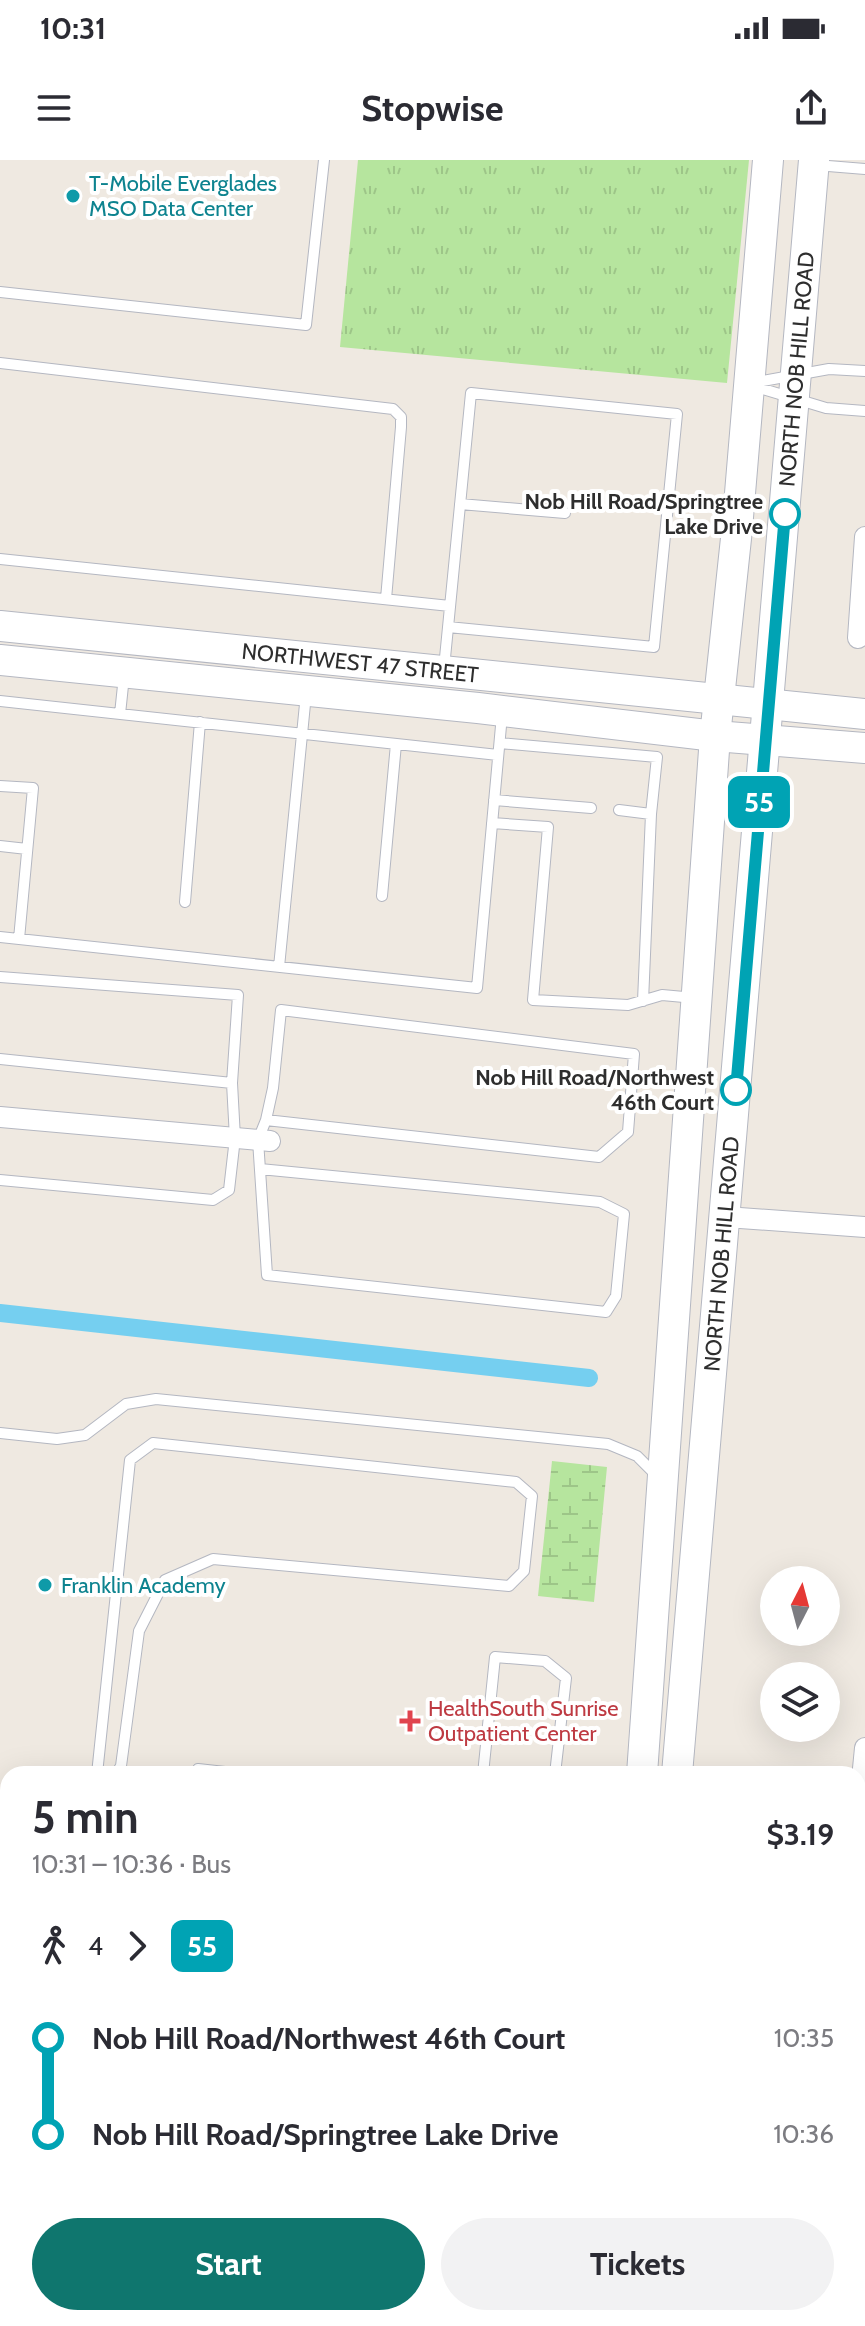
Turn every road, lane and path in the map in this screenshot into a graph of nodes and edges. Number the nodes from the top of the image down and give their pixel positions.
1 (324, 160) edge
2 (768, 160) edge
3 (814, 162) edge
4 (865, 169) edge
5 (0, 292) edge
6 (0, 363) edge
7 (865, 371) edge
8 (748, 384) junction
9 (795, 387) junction
10 (865, 411) edge
11 (460, 504) junction
12 (565, 513) dead end
13 (865, 537) edge
14 (0, 559) edge
15 (386, 599) junction
16 (450, 606) junction
17 (0, 626) edge
18 (448, 627) junction
19 (128, 638) junction
20 (858, 638) dead end
21 (0, 660) edge
22 (444, 670) junction
23 (125, 673) junction
24 (482, 674) junction
25 (306, 690) junction
26 (720, 698) junction
27 (0, 701) edge
28 (768, 703) junction
29 (490, 709) junction
30 (120, 714) junction
31 (865, 714) edge
32 (200, 722) junction
33 (303, 733) junction
34 (715, 736) junction
35 (764, 740) junction
36 (500, 743) junction
37 (396, 744) junction
38 (865, 748) edge
39 (498, 755) junction
40 (0, 786) edge
41 (494, 800) junction
42 (591, 808) dead end
43 (619, 810) dead end
44 (651, 814) junction
45 (492, 823) junction
46 (0, 846) edge
47 (27, 849) junction
48 (382, 896) dead end
49 (185, 902) dead end
50 (0, 937) edge
51 (19, 939) junction
52 (279, 967) junction
53 (0, 977) edge
54 (695, 998) junction
55 (643, 1001) junction
56 (0, 1059) edge
57 (232, 1083) junction
58 (0, 1117) edge
59 (266, 1120) junction
60 (235, 1138) junction
61 (264, 1141) junction
62 (260, 1169) junction
63 (0, 1180) edge
64 (726, 1217) junction
65 (865, 1223) edge
66 (0, 1433) edge
67 (662, 1481) junction
68 (98, 1766) edge
69 (121, 1766) edge
70 (484, 1766) edge
71 (556, 1766) edge
72 (643, 1766) edge
73 (678, 1766) edge

1 - 5 lane
2 - 8 main road, NORTH NOB HILL ROAD
3 - 4 lane
3 - 9 main road, NORTH NOB HILL ROAD
6 - 15 lane
7 - 9 lane
8 - 9 lane
8 - 9 lane
8 - 26 main road, NORTH NOB HILL ROAD
9 - 10 lane
9 - 28 main road, NORTH NOB HILL ROAD
11 - 12 lane
11 - 16 lane
11 - 18 lane
13 - 20 street
14 - 15 lane
15 - 16 lane
16 - 18 lane
17 - 19 main road, NORTHWEST 47 STREET
18 - 22 lane
19 - 22 main road, NORTHWEST 47 STREET
19 - 23 main road
21 - 23 main road, NORTHWEST 47 STREET
22 - 24 main road, NORTHWEST 47 STREET
23 - 25 main road, NORTHWEST 47 STREET
23 - 30 lane
24 - 26 main road, NORTHWEST 47 STREET
24 - 29 main road
25 - 29 main road, NORTHWEST 47 STREET
25 - 33 lane
26 - 28 main road, NORTHWEST 47 STREET
26 - 34 main road, NORTH NOB HILL ROAD
27 - 30 lane
28 - 31 main road, NORTHWEST 47 STREET
28 - 35 main road, NORTH NOB HILL ROAD
29 - 34 main road, NORTHWEST 47 STREET
29 - 36 lane
30 - 32 lane
32 - 33 lane
32 - 49 lane
33 - 37 lane
33 - 52 lane
34 - 35 main road, NORTHWEST 47 STREET
34 - 54 main road, NORTH NOB HILL ROAD
35 - 38 main road, NORTHWEST 47 STREET
35 - 64 main road, NORTH NOB HILL ROAD
36 - 39 lane
36 - 44 lane
37 - 39 lane
37 - 48 lane
39 - 41 lane
40 - 47 lane
41 - 42 lane
41 - 45 lane
43 - 44 lane
44 - 55 lane
45 - 52 lane
45 - 55 lane
46 - 47 lane
47 - 51 lane
50 - 51 lane
51 - 52 lane
53 - 57 lane
54 - 55 lane
54 - 67 main road, NORTH NOB HILL ROAD
56 - 57 lane
57 - 60 lane
58 - 60 street
59 - 59 lane
59 - 61 lane
60 - 61 street
60 - 63 lane
61 - 62 lane
62 - 62 lane
64 - 65 street
64 - 73 main road, NORTH NOB HILL ROAD
66 - 67 lane
67 - 72 main road, NORTH NOB HILL ROAD
68 - 69 lane
70 - 71 lane

